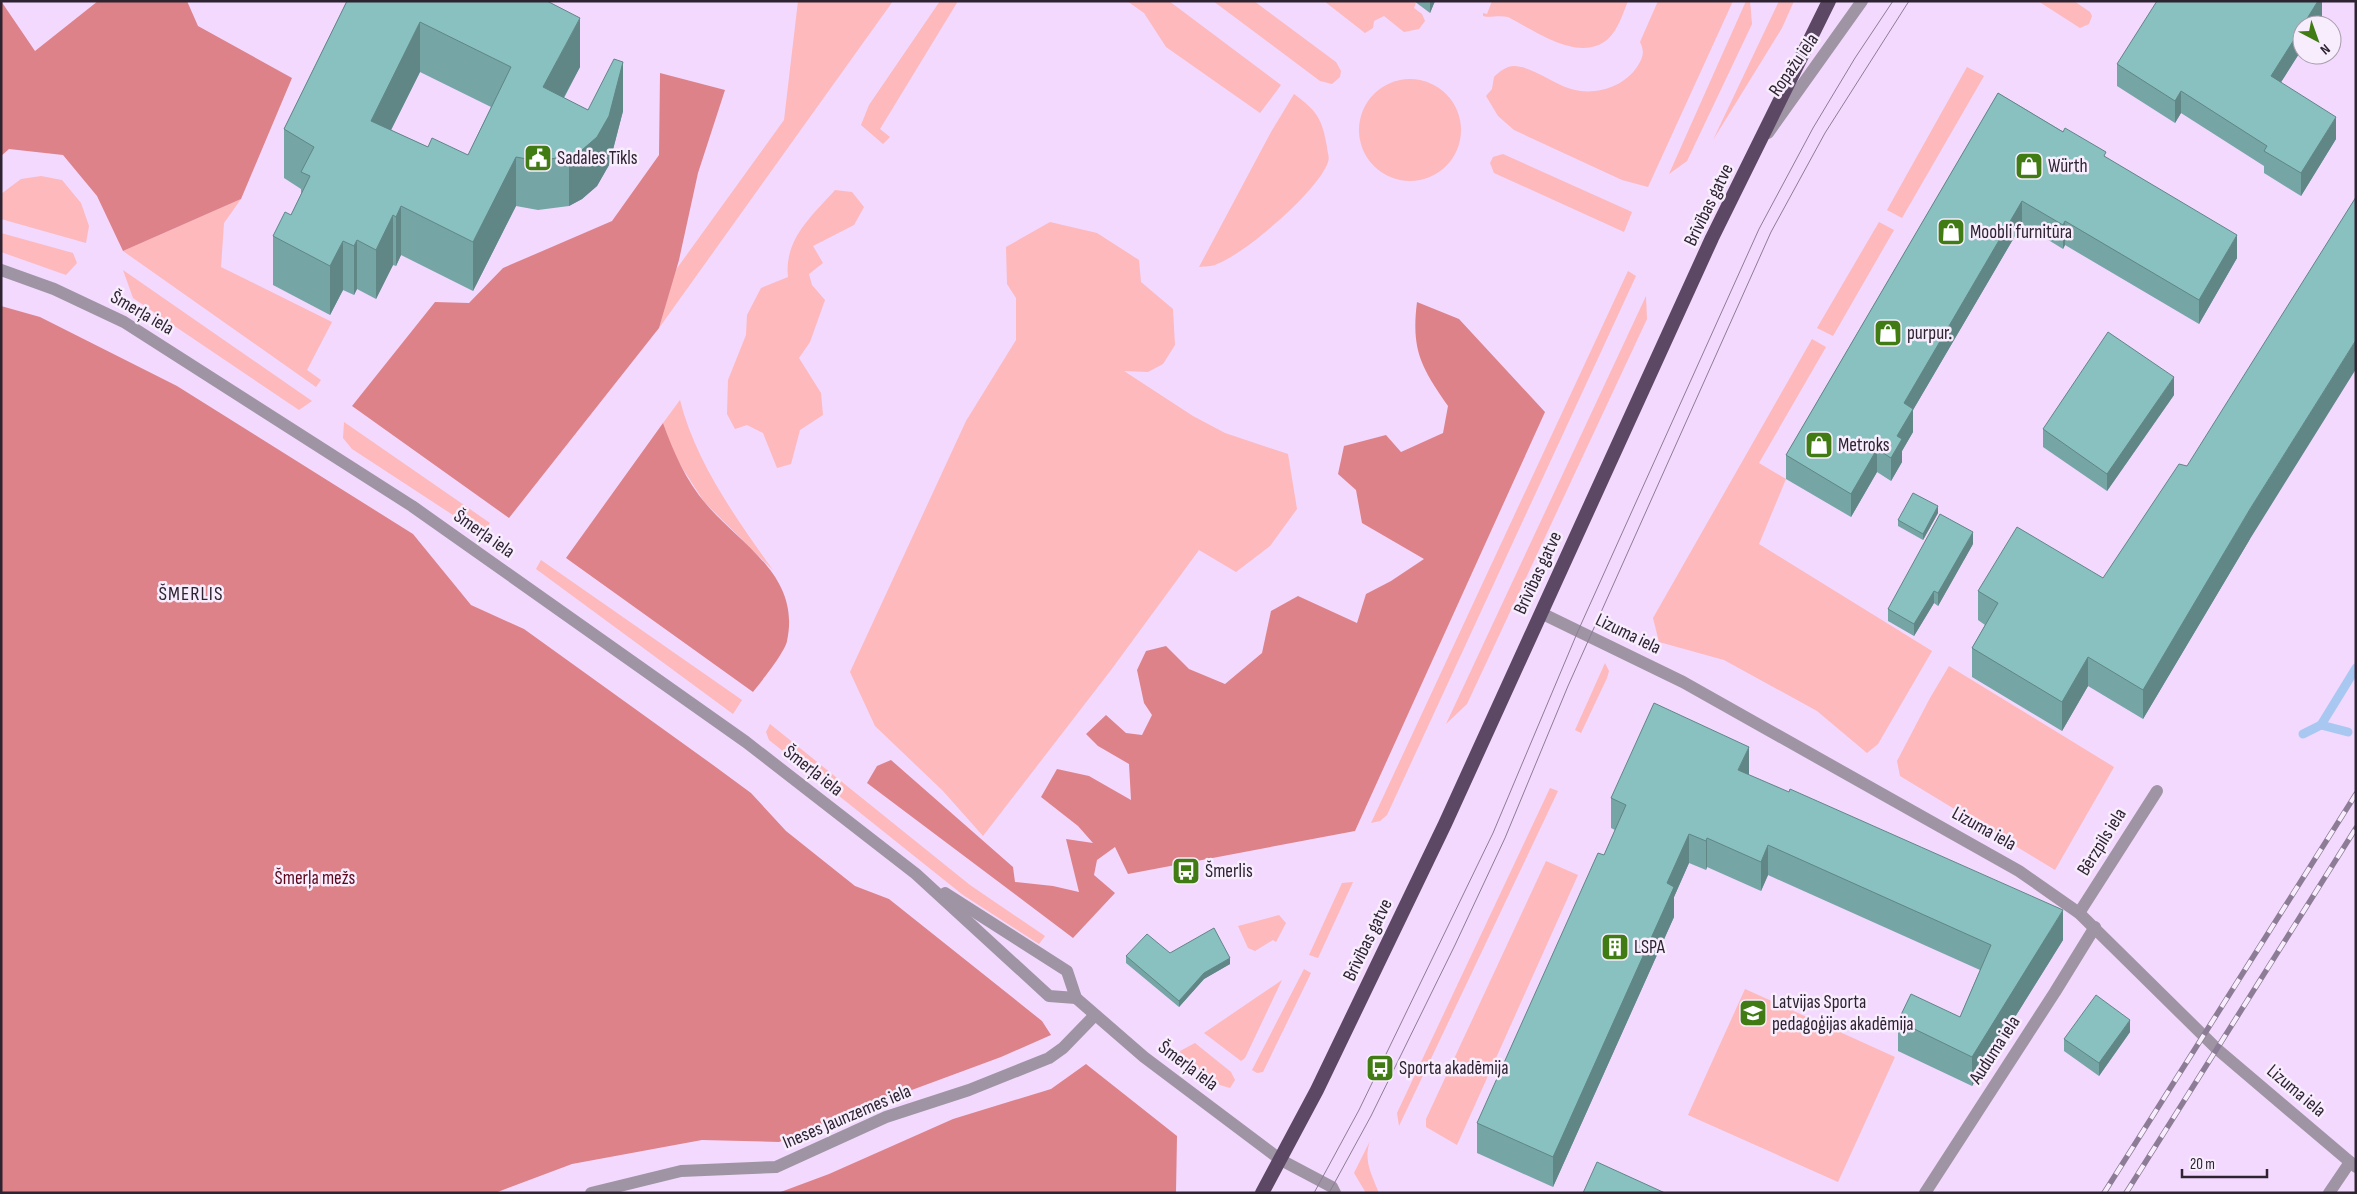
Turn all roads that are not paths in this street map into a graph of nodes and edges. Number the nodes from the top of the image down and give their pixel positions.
1 (1829, 1) edge
2 (1862, 1) edge
3 (1757, 150) junction
4 (1, 270) edge
5 (1541, 613) junction
6 (2157, 790) dead end
7 (916, 874) junction
8 (2079, 913) junction
9 (2094, 927) junction
10 (1076, 998) junction
11 (1095, 1015) junction
12 (1281, 1160) junction
13 (2353, 1164) edge
14 (591, 1193) edge
15 (1262, 1193) edge
16 (1336, 1193) edge
17 (1925, 1193) edge
18 (2329, 1193) edge

1 - 3 highway, Brīvības gatve
2 - 3 street, Ropažu iela
3 - 5 highway, Brīvības gatve
4 - 7 street, Šmerļa iela
5 - 8 street, Lizuma iela
5 - 12 highway, Brīvības gatve
6 - 8 street, Bērzpils iela
7 - 10 street, Šmerļa iela
7 - 10 street, Šmerļa iela
8 - 9 street, Lizuma iela
9 - 13 street, Lizuma iela
9 - 17 street, Auduma iela
10 - 11 street, Šmerļa iela
11 - 12 street, Šmerļa iela
11 - 14 street, Ineses Jaunzemes iela
12 - 15 highway, Brīvības gatve
12 - 16 street
13 - 18 street, Lizuma iela

